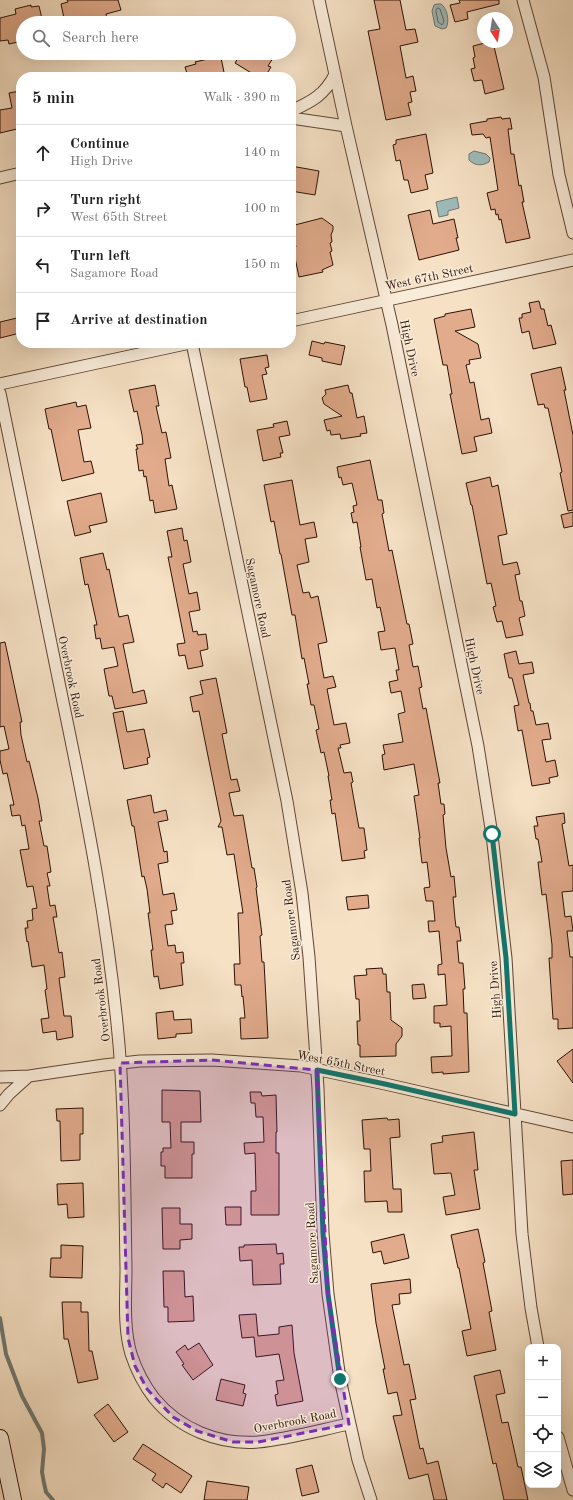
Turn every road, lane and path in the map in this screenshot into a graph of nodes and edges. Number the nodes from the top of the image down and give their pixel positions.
1 (319, 0) edge
2 (523, 0) edge
3 (335, 74) junction
4 (296, 109) edge
5 (296, 119) edge
6 (346, 126) junction
7 (16, 174) edge
8 (0, 178) edge
9 (573, 233) edge
10 (573, 260) edge
11 (385, 300) junction
12 (296, 320) edge
13 (168, 348) edge
14 (192, 348) edge
15 (0, 384) edge
16 (0, 393) edge
17 (120, 1063) junction
18 (317, 1070) junction
19 (29, 1076) junction
20 (0, 1077) edge
21 (0, 1105) edge
22 (515, 1114) junction
23 (573, 1127) edge
24 (537, 1344) edge
25 (349, 1424) junction
26 (0, 1438) edge
27 (561, 1448) edge
28 (573, 1490) edge
29 (13, 1500) edge
30 (371, 1500) edge

1 - 3 street, High Drive
2 - 9 street
3 - 4 street
3 - 6 street, High Drive
5 - 6 street
6 - 11 street, High Drive
7 - 8 street
10 - 11 street, West 67th Street
11 - 12 street, West 67th Street
11 - 22 street, High Drive
13 - 15 street
14 - 18 street, Sagamore Road
16 - 17 street, Overbrook Road
17 - 18 street, West 65th Street
17 - 19 street, West 65th Street
17 - 25 street, Overbrook Road
18 - 22 street, West 65th Street
18 - 25 street, Sagamore Road
19 - 20 street, West 65th Street
19 - 21 street
22 - 23 street, West 65th Street
22 - 24 street, High Drive
25 - 30 street, Sagamore Road
26 - 29 main road
27 - 28 street

